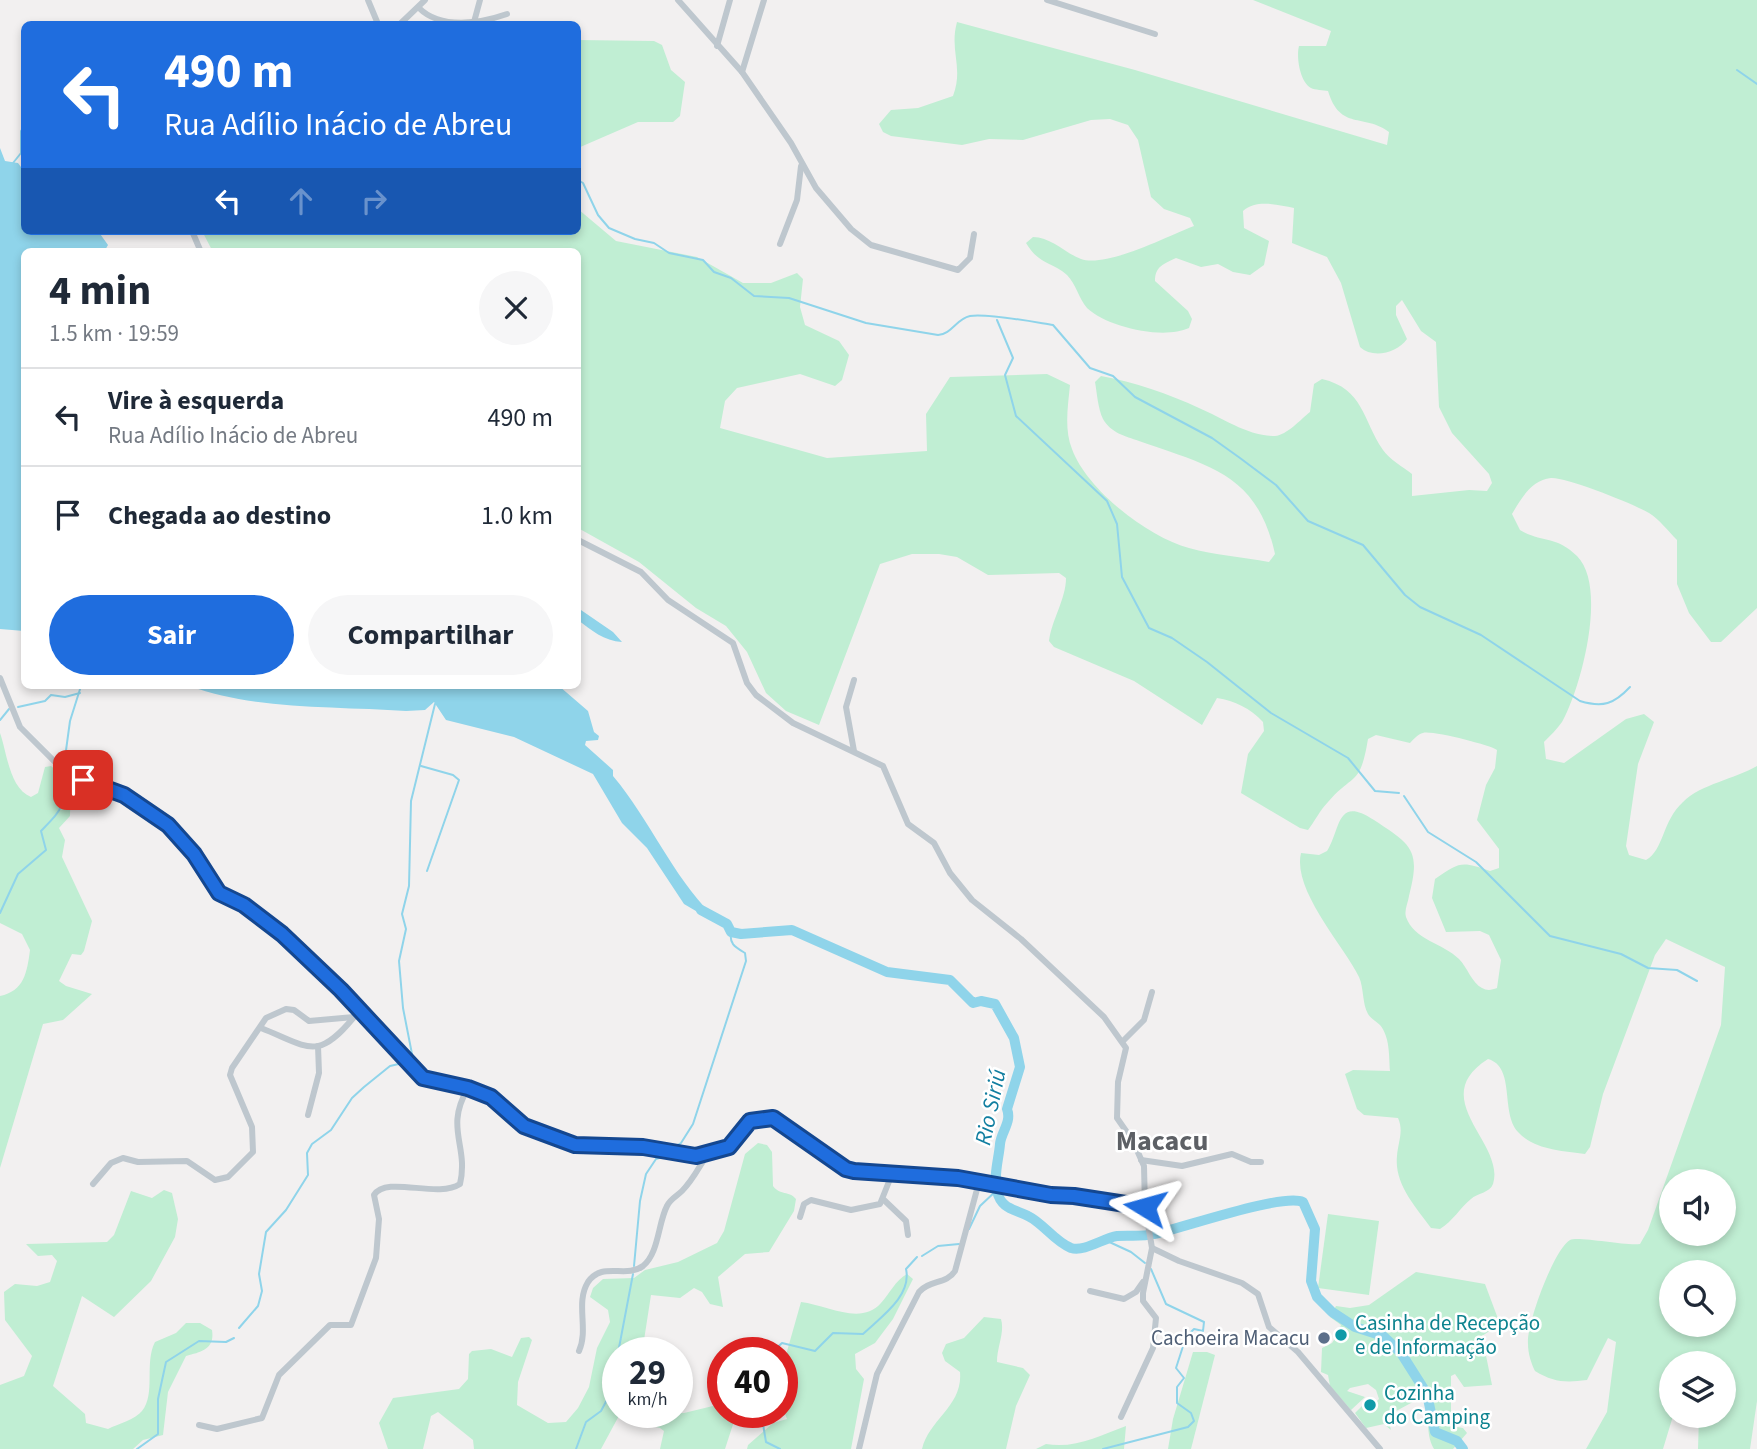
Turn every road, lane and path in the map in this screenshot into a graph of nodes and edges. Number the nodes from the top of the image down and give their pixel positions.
1 (368, 0) edge
2 (425, 0) edge
3 (480, 0) edge
4 (678, 0) edge
5 (730, 0) edge
6 (764, 0) edge
7 (1046, 0) edge
8 (419, 8) junction
9 (507, 14) dead end
10 (377, 21) edge
11 (404, 21) edge
12 (456, 21) edge
13 (474, 21) edge
14 (478, 21) edge
15 (1155, 34) dead end
16 (717, 46) junction
17 (742, 72) junction
18 (801, 164) junction
19 (974, 234) dead end
20 (780, 244) dead end
21 (581, 542) edge
22 (0, 678) edge
23 (854, 680) dead end
24 (854, 751) junction
25 (1152, 992) dead end
26 (360, 1010) junction
27 (354, 1017) junction
28 (261, 1028) junction
29 (1123, 1041) junction
30 (318, 1046) junction
31 (468, 1088) junction
32 (308, 1115) dead end
33 (707, 1155) junction
34 (1141, 1160) junction
35 (1261, 1162) dead end
36 (892, 1174) junction
37 (979, 1182) junction
38 (93, 1184) dead end
39 (884, 1200) junction
40 (1145, 1207) junction
41 (800, 1217) dead end
42 (908, 1235) dead end
43 (1152, 1248) junction
44 (1144, 1281) junction
45 (1090, 1292) dead end
46 (579, 1351) dead end
47 (1121, 1417) dead end
48 (199, 1426) dead end
49 (859, 1449) edge
50 (1380, 1449) edge

1 - 10 street
2 - 8 street
3 - 13 street
4 - 16 street
5 - 16 street
6 - 17 street
7 - 15 street
8 - 11 street
8 - 12 street
9 - 14 street
16 - 17 street
17 - 18 street
18 - 19 street
18 - 20 street
21 - 24 street
22 - 26 street
23 - 24 street
24 - 29 street
25 - 29 street
26 - 27 street
26 - 31 street
27 - 28 street
27 - 30 street
28 - 30 street
28 - 38 street
29 - 34 street
30 - 32 street
31 - 33 street
31 - 48 street
33 - 36 street
33 - 46 street
34 - 35 street
34 - 40 street
36 - 37 street
36 - 39 street
37 - 40 street
37 - 49 street
39 - 41 street
39 - 42 street
40 - 43 street
43 - 44 street
43 - 50 street
44 - 45 street
44 - 47 street

